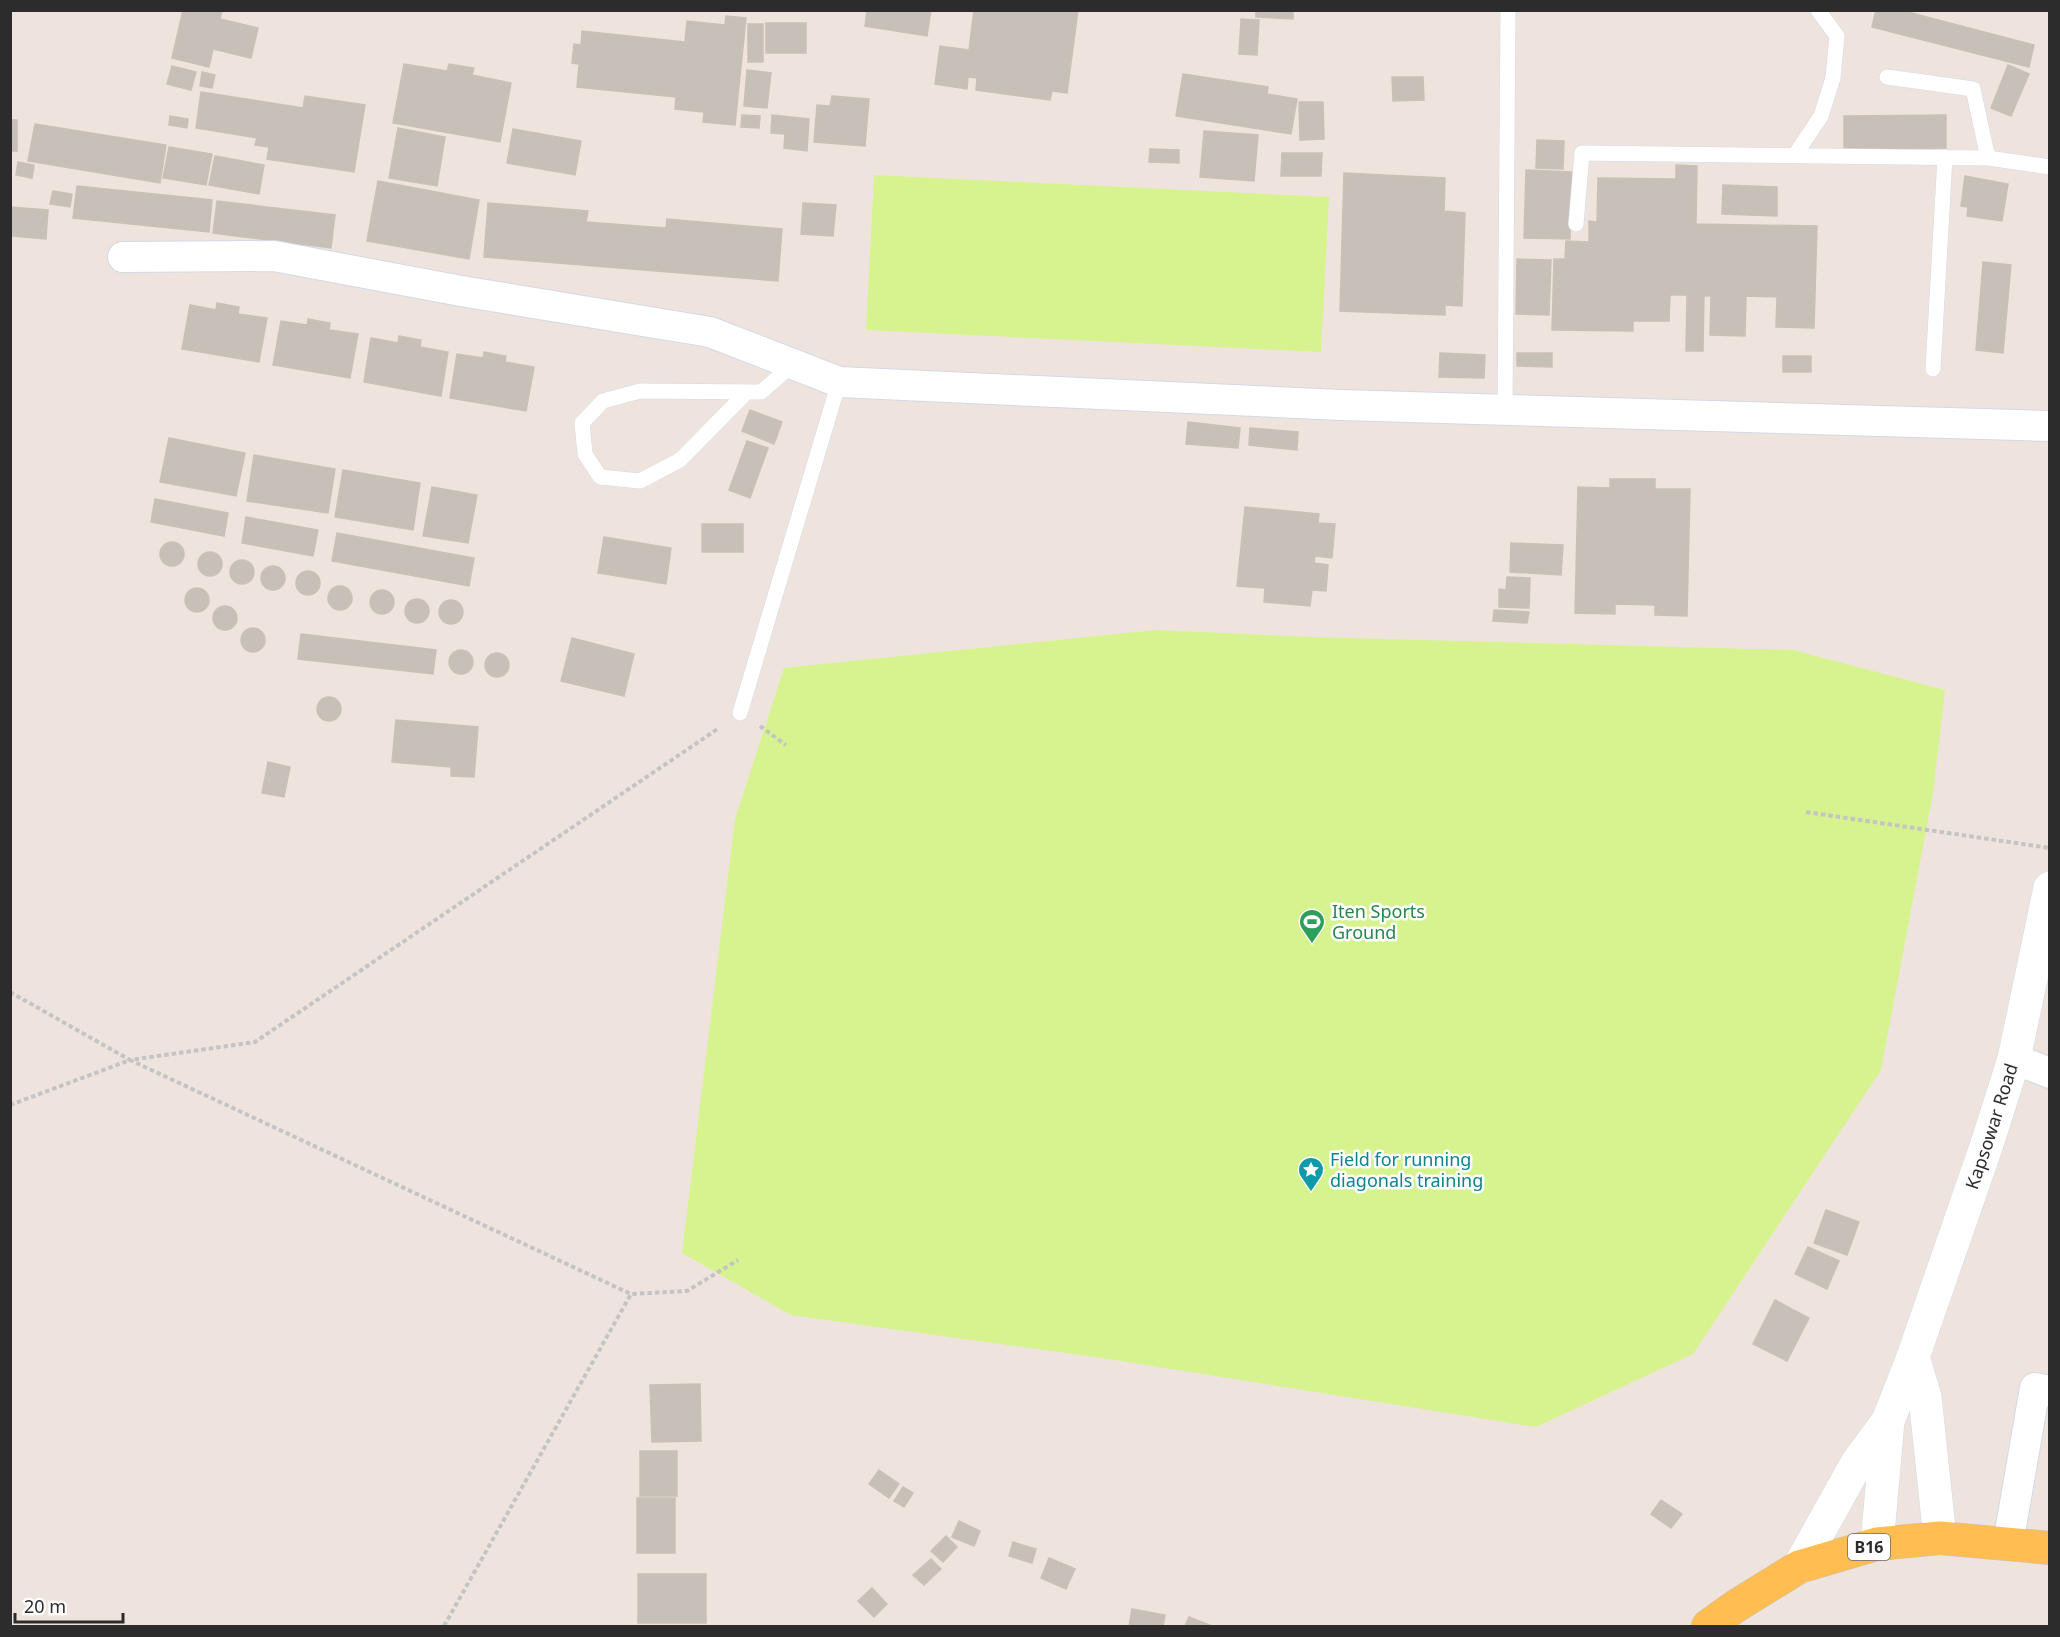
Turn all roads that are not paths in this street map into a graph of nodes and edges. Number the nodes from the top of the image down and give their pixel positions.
1 (1508, 10) edge
2 (1818, 10) edge
3 (1887, 77) dead end
4 (1795, 155) junction
5 (1945, 157) junction
6 (1988, 158) junction
7 (2049, 167) edge
8 (1576, 224) dead end
9 (123, 257) dead end
10 (792, 365) junction
11 (1933, 369) dead end
12 (839, 382) junction
13 (747, 392) junction
14 (1505, 410) junction
15 (2049, 426) edge
16 (740, 713) road end
17 (2049, 888) edge
18 (2014, 1059) junction
19 (2049, 1073) edge
20 (1913, 1357) junction
21 (2049, 1391) edge
22 (1888, 1421) junction
23 (1940, 1538) junction
24 (1877, 1544) junction
25 (2008, 1544) junction
26 (2049, 1548) edge
27 (1799, 1567) junction
28 (1708, 1626) edge

1 - 14 lane
2 - 4 lane
3 - 6 lane
4 - 5 lane
4 - 8 lane
5 - 6 lane
5 - 11 lane
6 - 7 lane
9 - 10 street
10 - 12 street
10 - 13 lane
12 - 14 street
12 - 16 lane
13 - 13 lane
14 - 15 street
17 - 18 main road, Kapsowar Road
18 - 19 street
18 - 20 main road, Kapsowar Road
20 - 22 main road, Kapsowar Road
20 - 23 main road
21 - 25 street
22 - 24 main road, Kapsowar Road
22 - 27 main road
23 - 24 main road, B16
23 - 25 main road, B16
24 - 27 main road, B16
25 - 26 main road, B16
27 - 28 main road, B16

